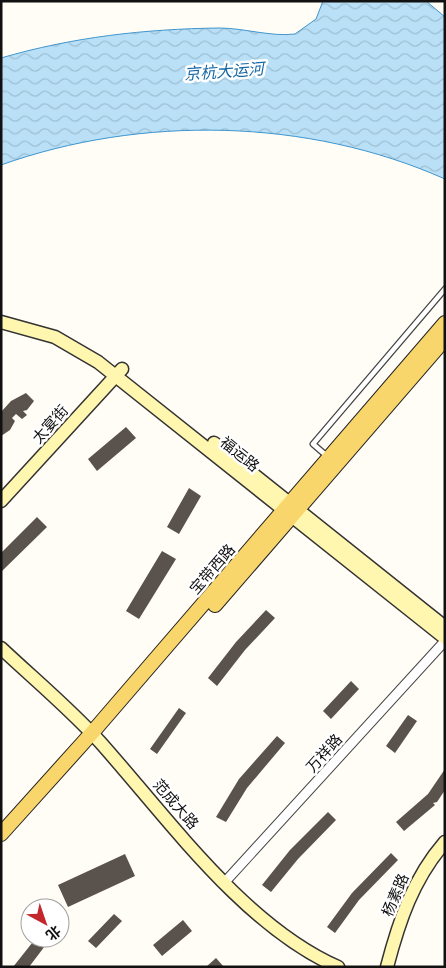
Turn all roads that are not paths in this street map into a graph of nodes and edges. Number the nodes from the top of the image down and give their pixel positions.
1 (445, 289) edge
2 (1, 313) edge
3 (1, 322) edge
4 (445, 323) edge
5 (445, 339) edge
6 (119, 372) junction
7 (361, 429) junction
8 (329, 458) junction
9 (1, 501) edge
10 (291, 511) junction
11 (445, 627) edge
12 (445, 639) edge
13 (1, 648) edge
14 (95, 737) junction
15 (1, 834) edge
16 (445, 842) edge
17 (1, 847) edge
18 (224, 883) junction
19 (338, 967) edge
20 (387, 967) edge

1 - 8 lane
2 - 6 main road, 福运路
3 - 6 main road, 福运路
4 - 7 main road, 宝带西路
5 - 7 main road, 宝带西路
6 - 9 main road, 太宴街
6 - 10 main road, 福运路
7 - 8 main road, 宝带西路
7 - 10 main road, 宝带西路
8 - 10 main road, 宝带西路
10 - 11 main road, 福运路
10 - 12 main road, 福运路
10 - 14 main road, 宝带西路
12 - 18 street, 万祥路
13 - 14 main road, 范成大路
14 - 15 main road, 宝带西路
14 - 17 main road, 宝带西路
14 - 18 main road, 范成大路
16 - 20 main road, 杨素路
18 - 19 main road, 范成大路

